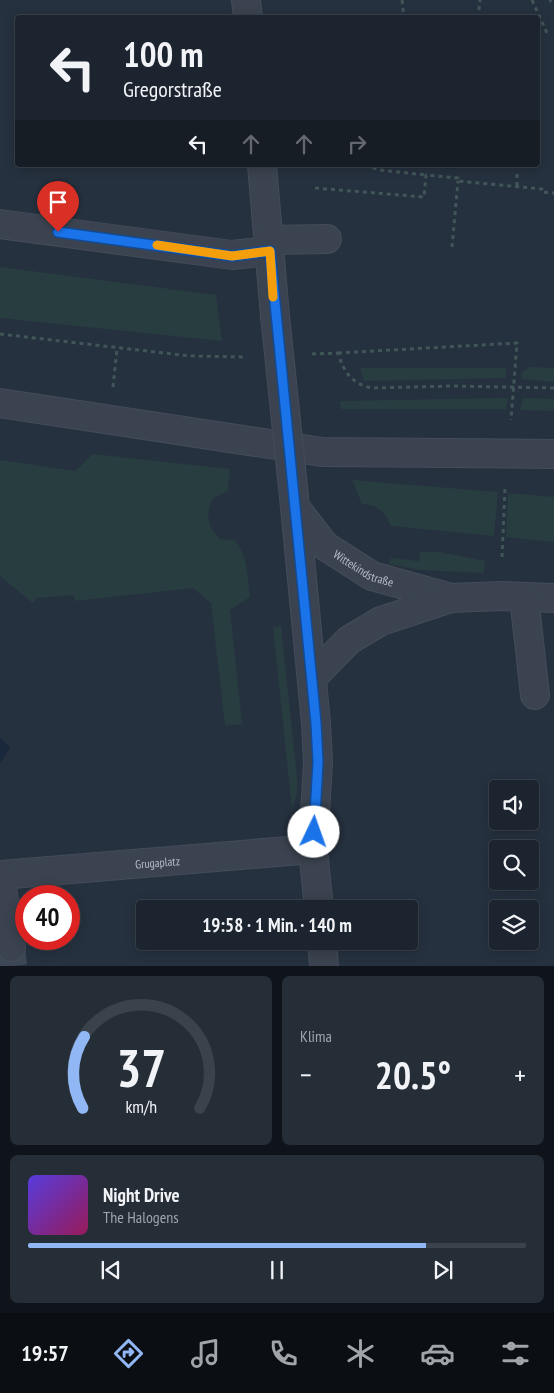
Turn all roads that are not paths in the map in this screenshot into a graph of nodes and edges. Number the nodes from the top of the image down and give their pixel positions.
1 (246, 0) edge
2 (248, 15) edge
3 (262, 167) edge
4 (0, 224) edge
5 (327, 239) dead end
6 (269, 246) junction
7 (1, 404) edge
8 (554, 454) edge
9 (294, 502) junction
10 (524, 597) junction
11 (451, 598) junction
12 (554, 598) edge
13 (312, 678) junction
14 (535, 695) dead end
15 (313, 849) junction
16 (0, 875) edge
17 (318, 900) edge
18 (10, 946) tunnel mouth
19 (323, 950) edge
20 (324, 966) edge

1 - 2 street
3 - 6 street
4 - 6 street
5 - 6 street
6 - 9 street, bridge
7 - 8 street
9 - 11 street, Wittekindstraße
9 - 13 street
10 - 11 street, Wittekindstraße
10 - 12 street, Wittekindstraße
10 - 14 street
11 - 13 street, Wittekindstraße
13 - 15 street
15 - 16 street, Grugaplatz
15 - 17 street
16 - 18 street
19 - 20 street

